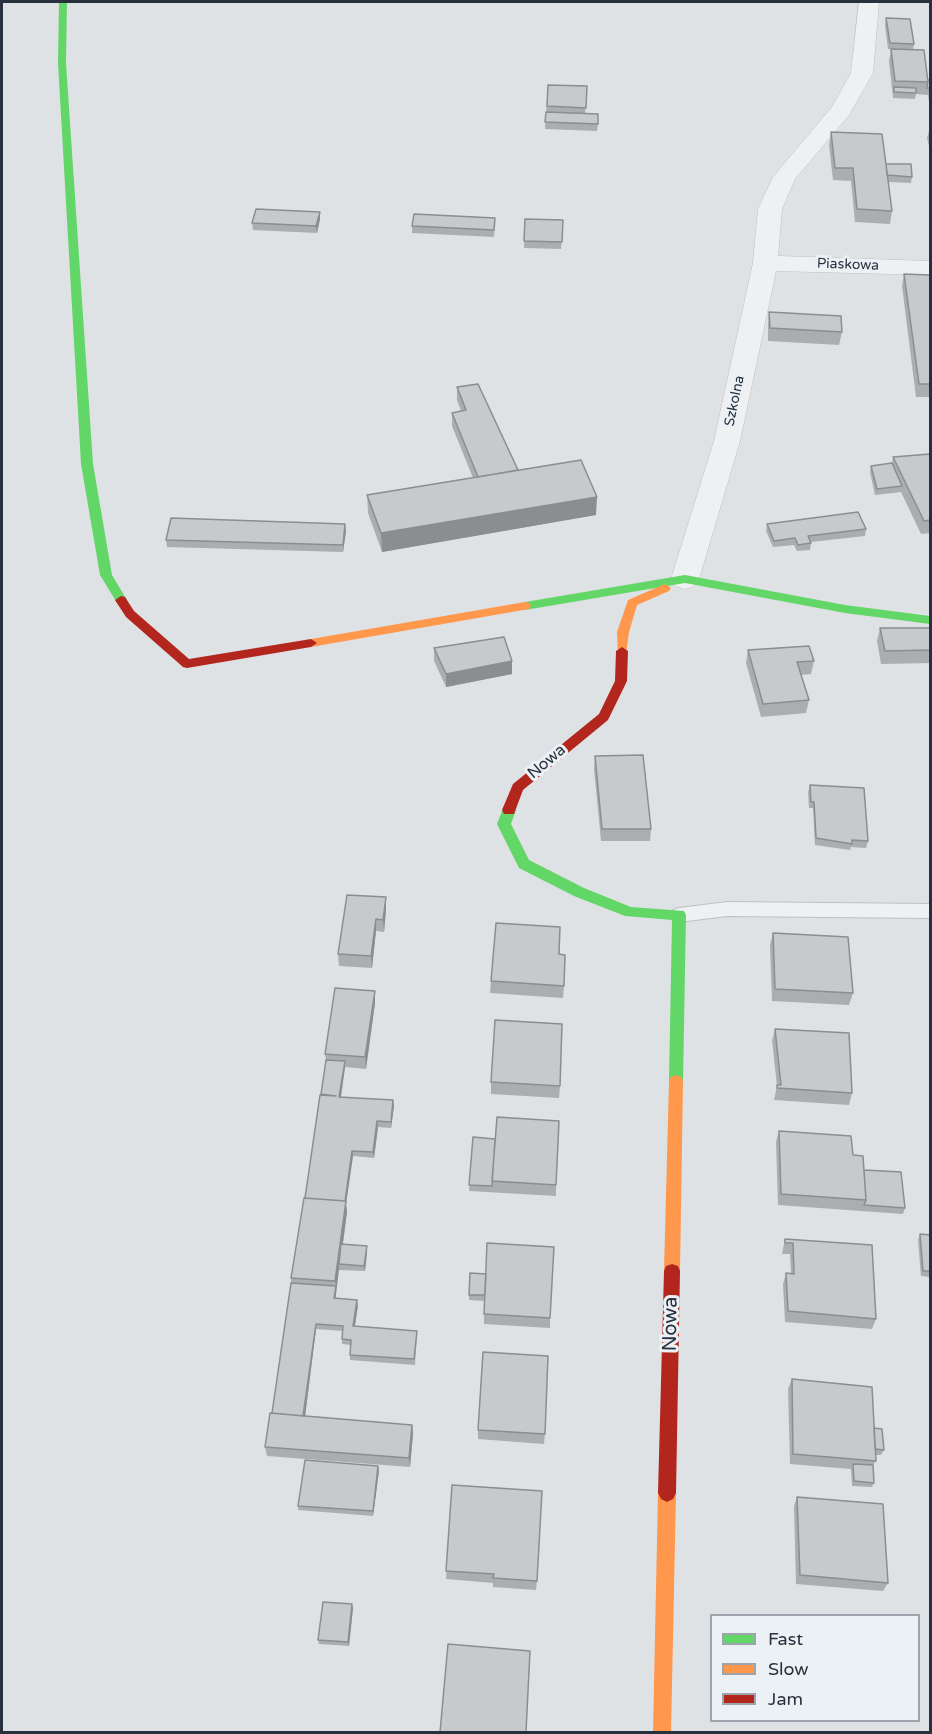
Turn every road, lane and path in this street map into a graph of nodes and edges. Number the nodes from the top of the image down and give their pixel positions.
1 (63, 2) edge
2 (869, 2) edge
3 (765, 263) junction
4 (930, 268) edge
5 (686, 579) junction
6 (930, 620) edge
7 (930, 911) edge
8 (679, 915) junction
9 (662, 1732) edge

1 - 5 street
2 - 3 street, Szkolna
3 - 4 street, Piaskowa
3 - 5 street, Szkolna
5 - 6 street
5 - 8 street, Nowa
7 - 8 lane, Nowa
8 - 9 street, Nowa

